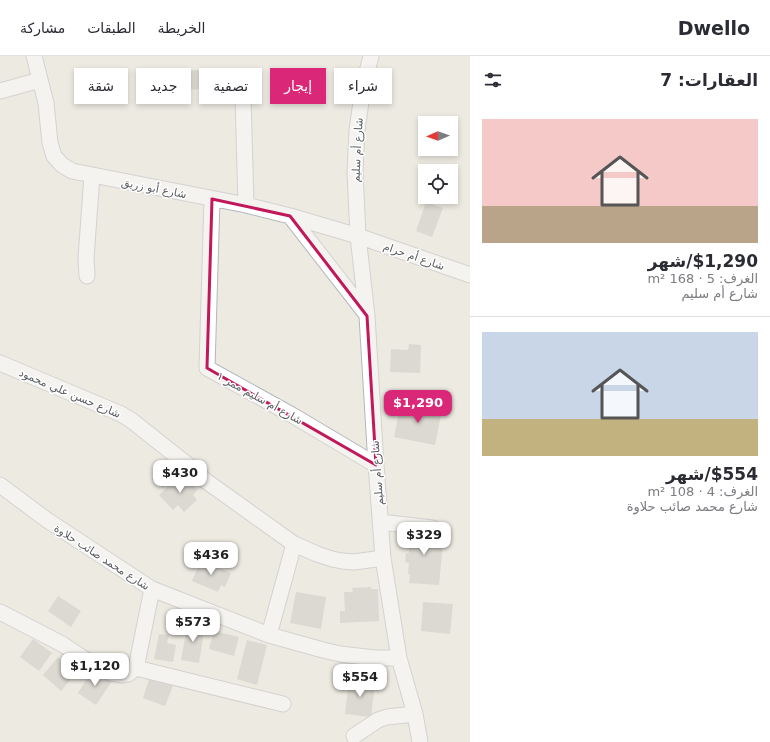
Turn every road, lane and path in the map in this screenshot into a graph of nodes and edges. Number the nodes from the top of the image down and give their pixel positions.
1 (34, 56) edge
2 (364, 56) edge
3 (370, 56) edge
4 (363, 68) edge
5 (368, 68) edge
6 (40, 80) junction
7 (0, 91) edge
8 (243, 104) edge
9 (361, 104) edge
10 (92, 176) junction
11 (212, 199) junction
12 (246, 205) junction
13 (290, 216) junction
14 (358, 236) junction
15 (470, 275) edge
16 (86, 276) dead end
17 (367, 316) junction
18 (0, 363) edge
19 (376, 465) junction
20 (0, 485) edge
21 (380, 522) junction
22 (432, 528) dead end
23 (294, 544) junction
24 (383, 558) junction
25 (152, 589) junction
26 (0, 612) edge
27 (269, 635) junction
28 (399, 658) junction
29 (136, 668) junction
30 (283, 704) dead end
31 (415, 714) junction
32 (354, 736) dead end
33 (420, 742) edge

1 - 6 street, شارع أبو زريق
2 - 4 street, شارع أم سليم
3 - 5 street, شارع أم سليم
6 - 7 street
6 - 10 street, شارع أبو زريق
8 - 12 street
9 - 14 street, شارع أم سليم
10 - 11 street, شارع أبو زريق
10 - 16 street
11 - 12 street, شارع أبو زريق
11 - 19 street, شارع أم سليم ممر ١
12 - 13 street, شارع أبو زريق
13 - 14 street, شارع أبو زريق
13 - 17 street
14 - 15 street, شارع أم حرام
14 - 17 street, شارع أم سليم
17 - 19 street, شارع أم سليم
18 - 23 street, شارع حسن علي محمود
19 - 21 street, شارع أم سليم
20 - 25 street, شارع محمد صائب حلاوة
21 - 22 street
21 - 24 street, شارع أم سليم
23 - 24 street, شارع حسن علي محمود
23 - 27 street
24 - 28 street, شارع أم سليم
25 - 27 street, شارع محمد صائب حلاوة
25 - 29 street
26 - 29 street
27 - 28 street, شارع محمد صائب حلاوة
28 - 31 street, شارع أم سليم
29 - 30 street
31 - 32 street
31 - 33 street, شارع أم سليم

